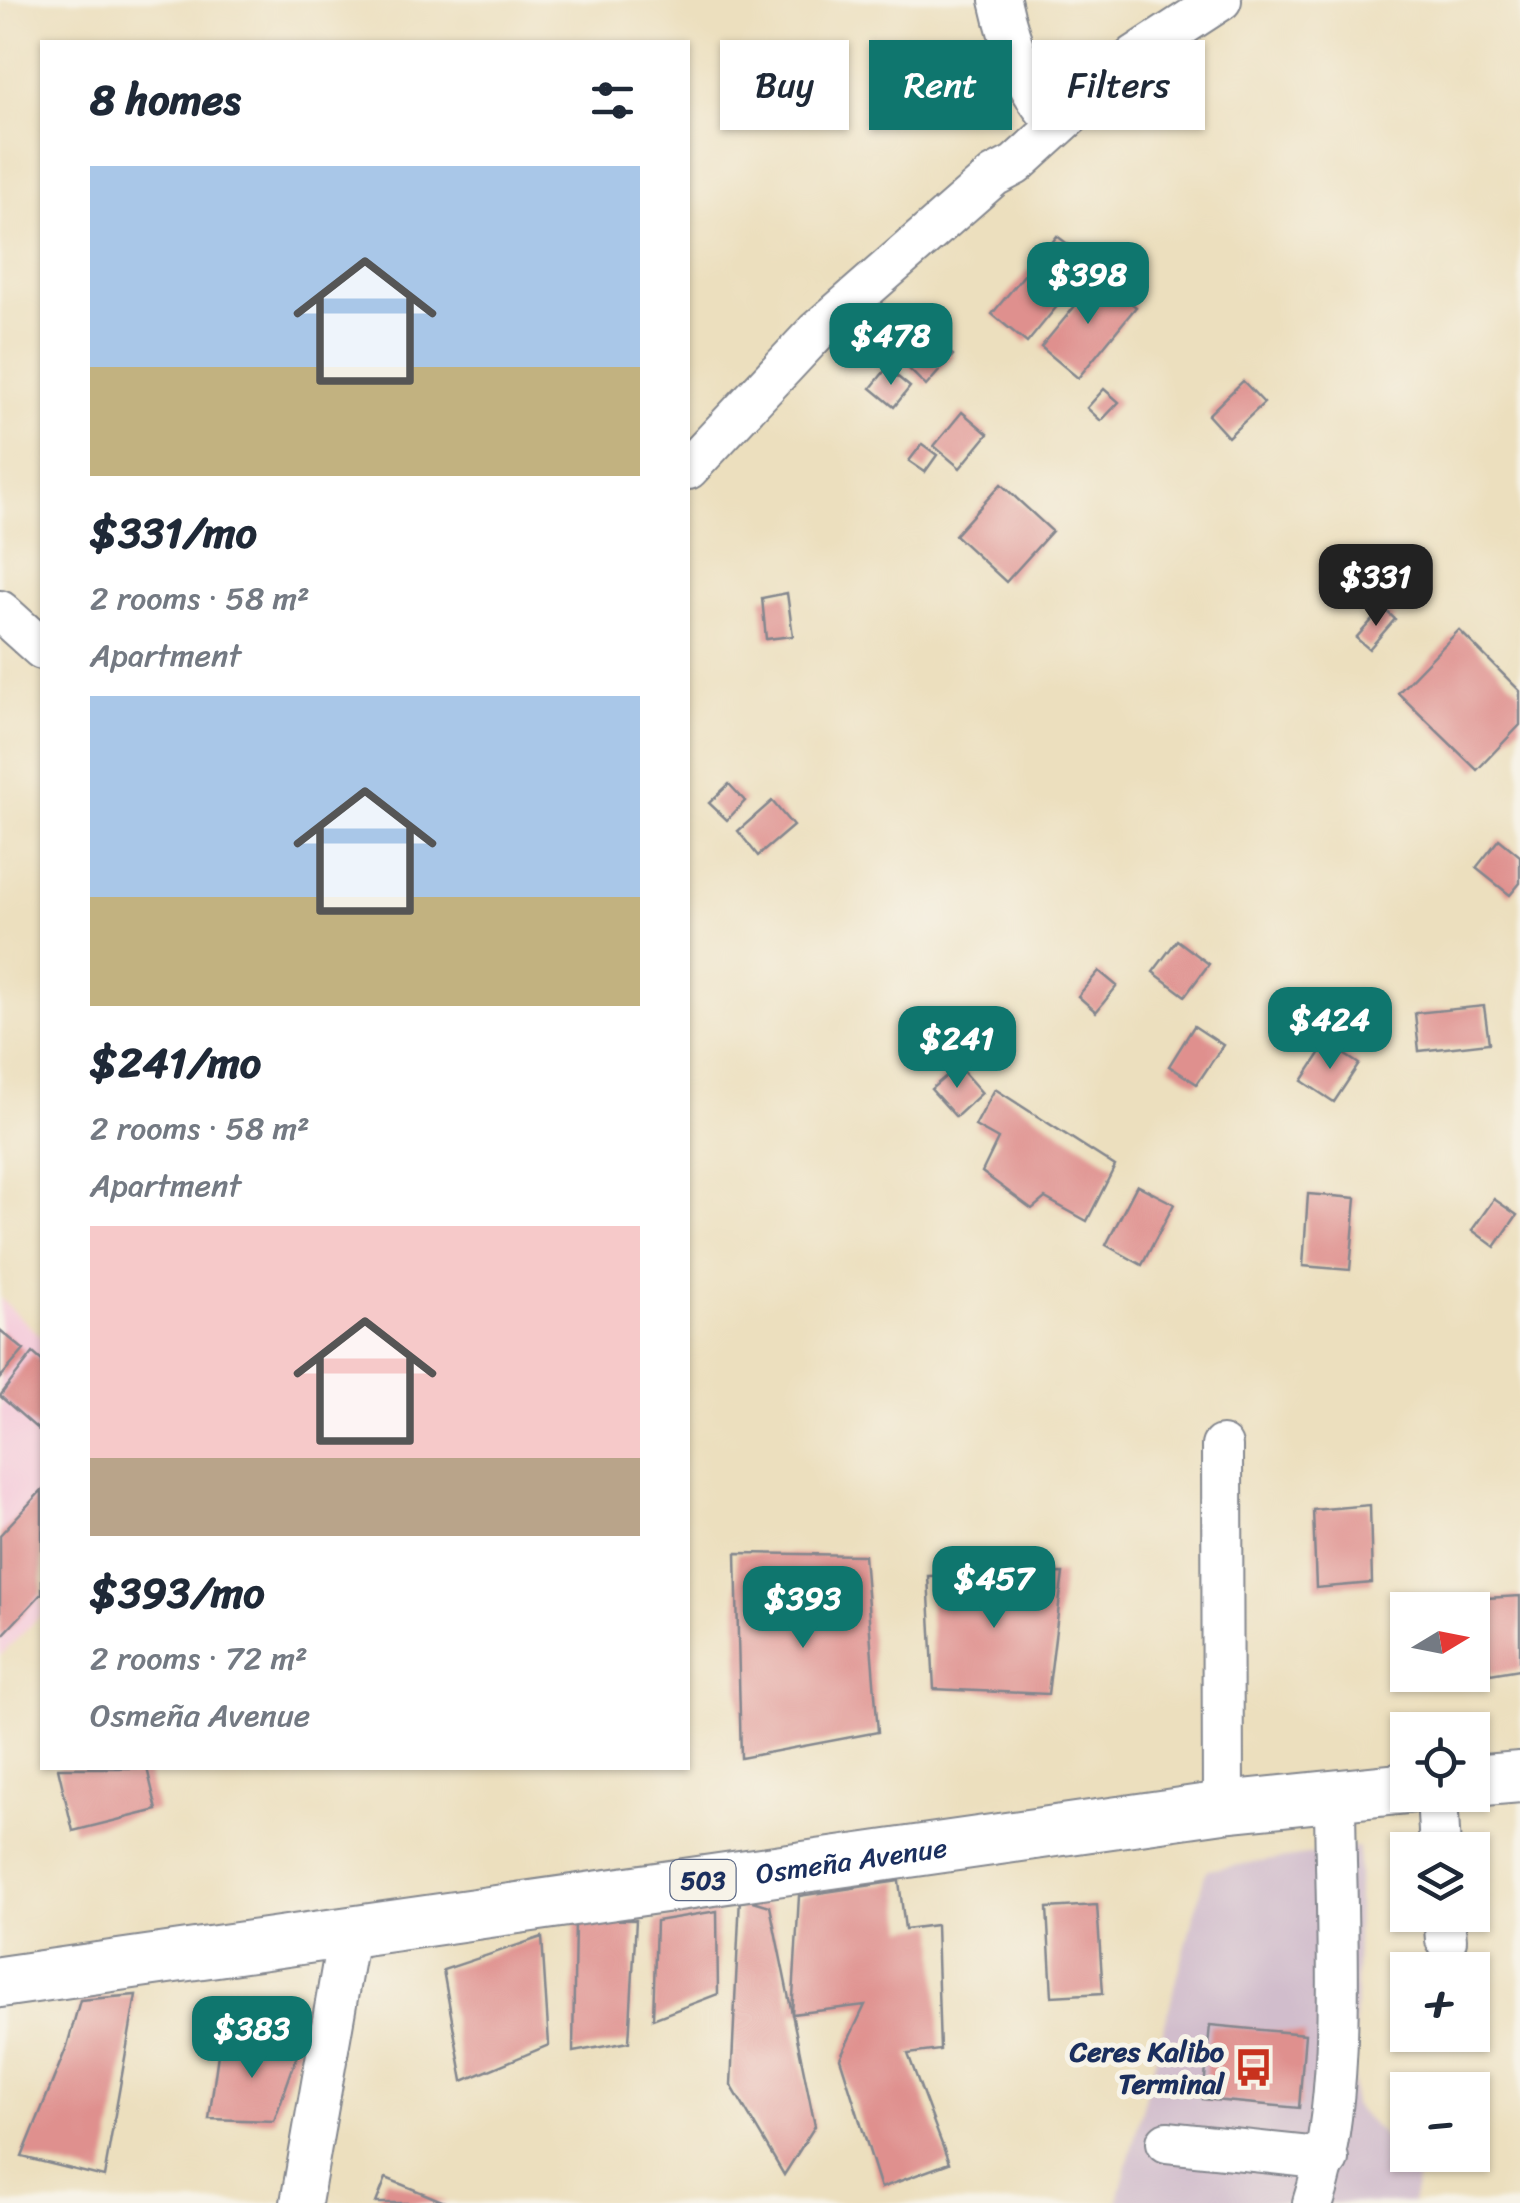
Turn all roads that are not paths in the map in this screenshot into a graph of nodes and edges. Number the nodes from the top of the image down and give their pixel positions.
1 (1000, 0) edge
2 (1222, 0) edge
3 (1160, 40) edge
4 (1032, 86) edge
5 (1050, 130) edge
6 (690, 467) edge
7 (0, 611) edge
8 (40, 648) edge
9 (1222, 1446) dead end
10 (1520, 1777) edge
11 (1490, 1780) edge
12 (1390, 1790) edge
13 (1335, 1796) junction
14 (1223, 1807) junction
15 (348, 1930) junction
16 (0, 1982) edge
17 (1167, 2142) dead end
18 (1328, 2160) junction
19 (301, 2203) edge
20 (1313, 2203) edge

1 - 4 street
2 - 3 street
5 - 6 street
7 - 8 street
9 - 14 street
10 - 11 main road
12 - 13 main road, Osmeña Avenue / 503
13 - 14 main road, Osmeña Avenue / 503
13 - 18 street
14 - 15 main road, Osmeña Avenue / 503
15 - 16 main road, Osmeña Avenue / 503
15 - 19 street
17 - 18 street
18 - 20 street

